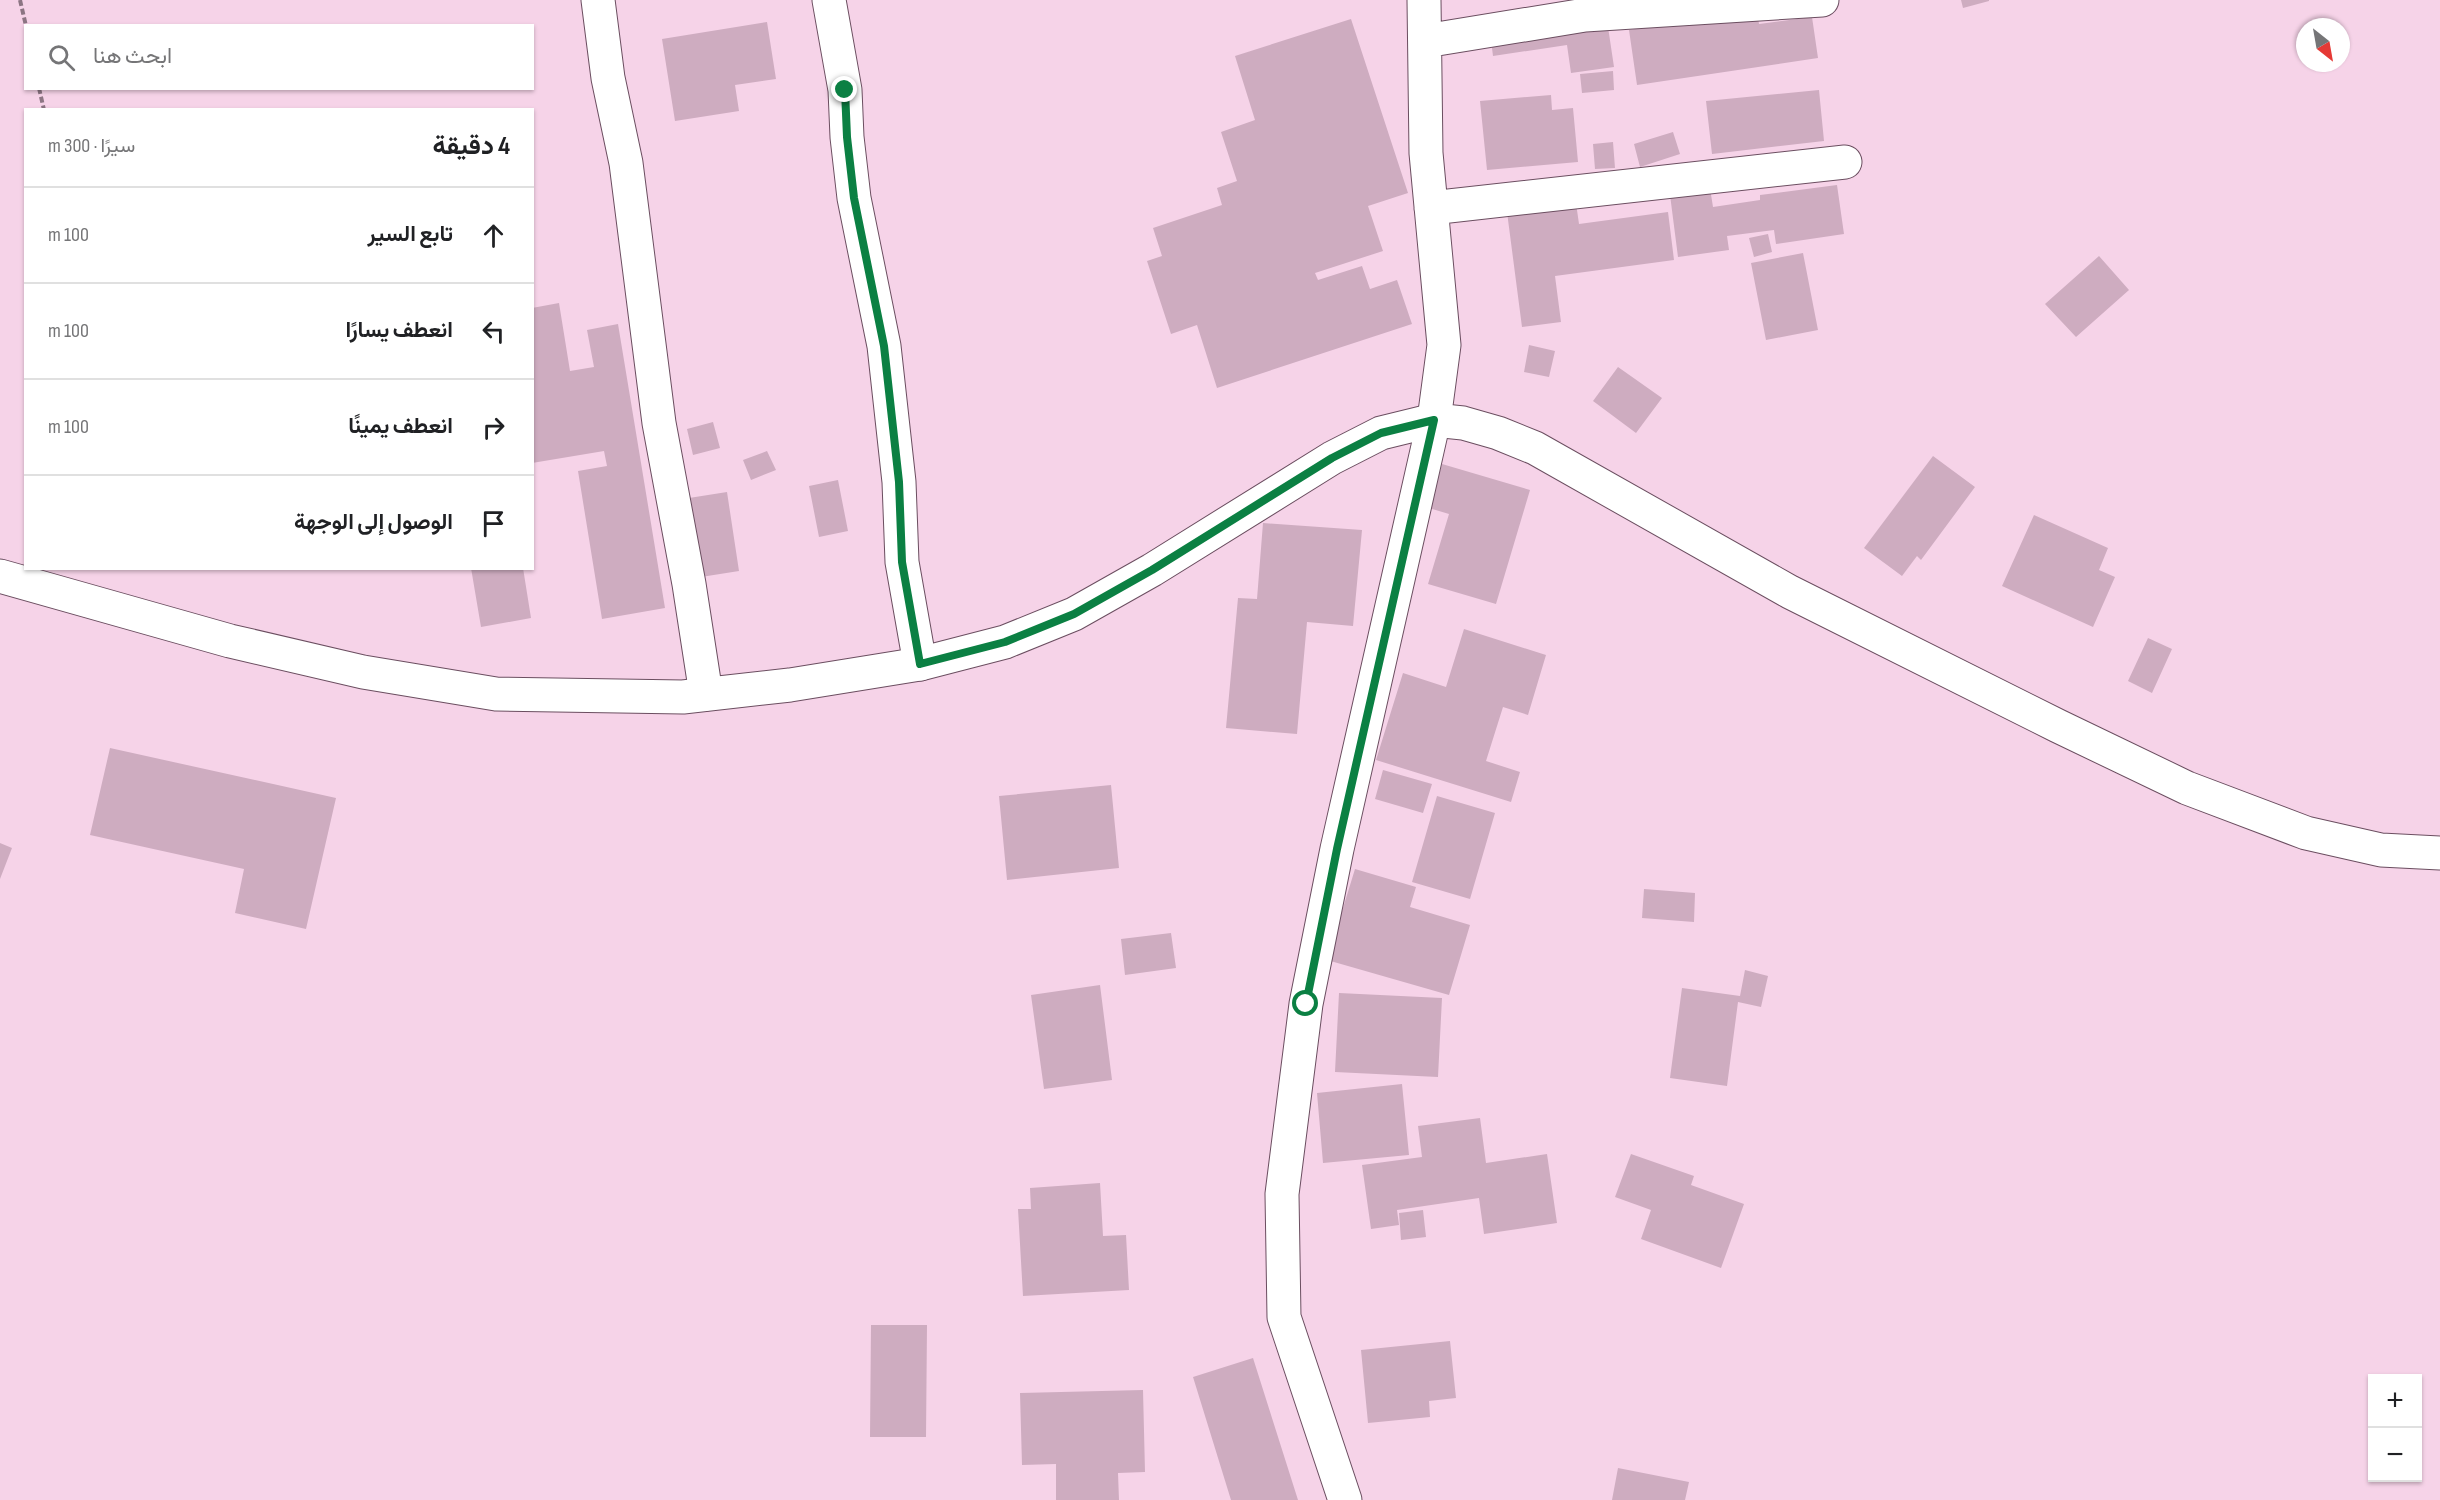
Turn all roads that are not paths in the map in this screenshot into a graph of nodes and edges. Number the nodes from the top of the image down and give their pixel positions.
1 (598, 0) edge
2 (829, 0) edge
3 (1424, 0) edge
4 (1822, 0) edge
5 (1425, 41) junction
6 (1845, 162) dead end
7 (1431, 208) junction
8 (1434, 420) junction
9 (0, 576) edge
10 (920, 664) junction
11 (706, 694) junction
12 (2440, 854) edge
13 (1345, 1500) edge

1 - 11 street
2 - 10 street
3 - 5 street
4 - 5 street
5 - 7 street
6 - 7 street
7 - 8 street
8 - 10 street
8 - 12 street
8 - 13 street
9 - 11 street
10 - 11 street

